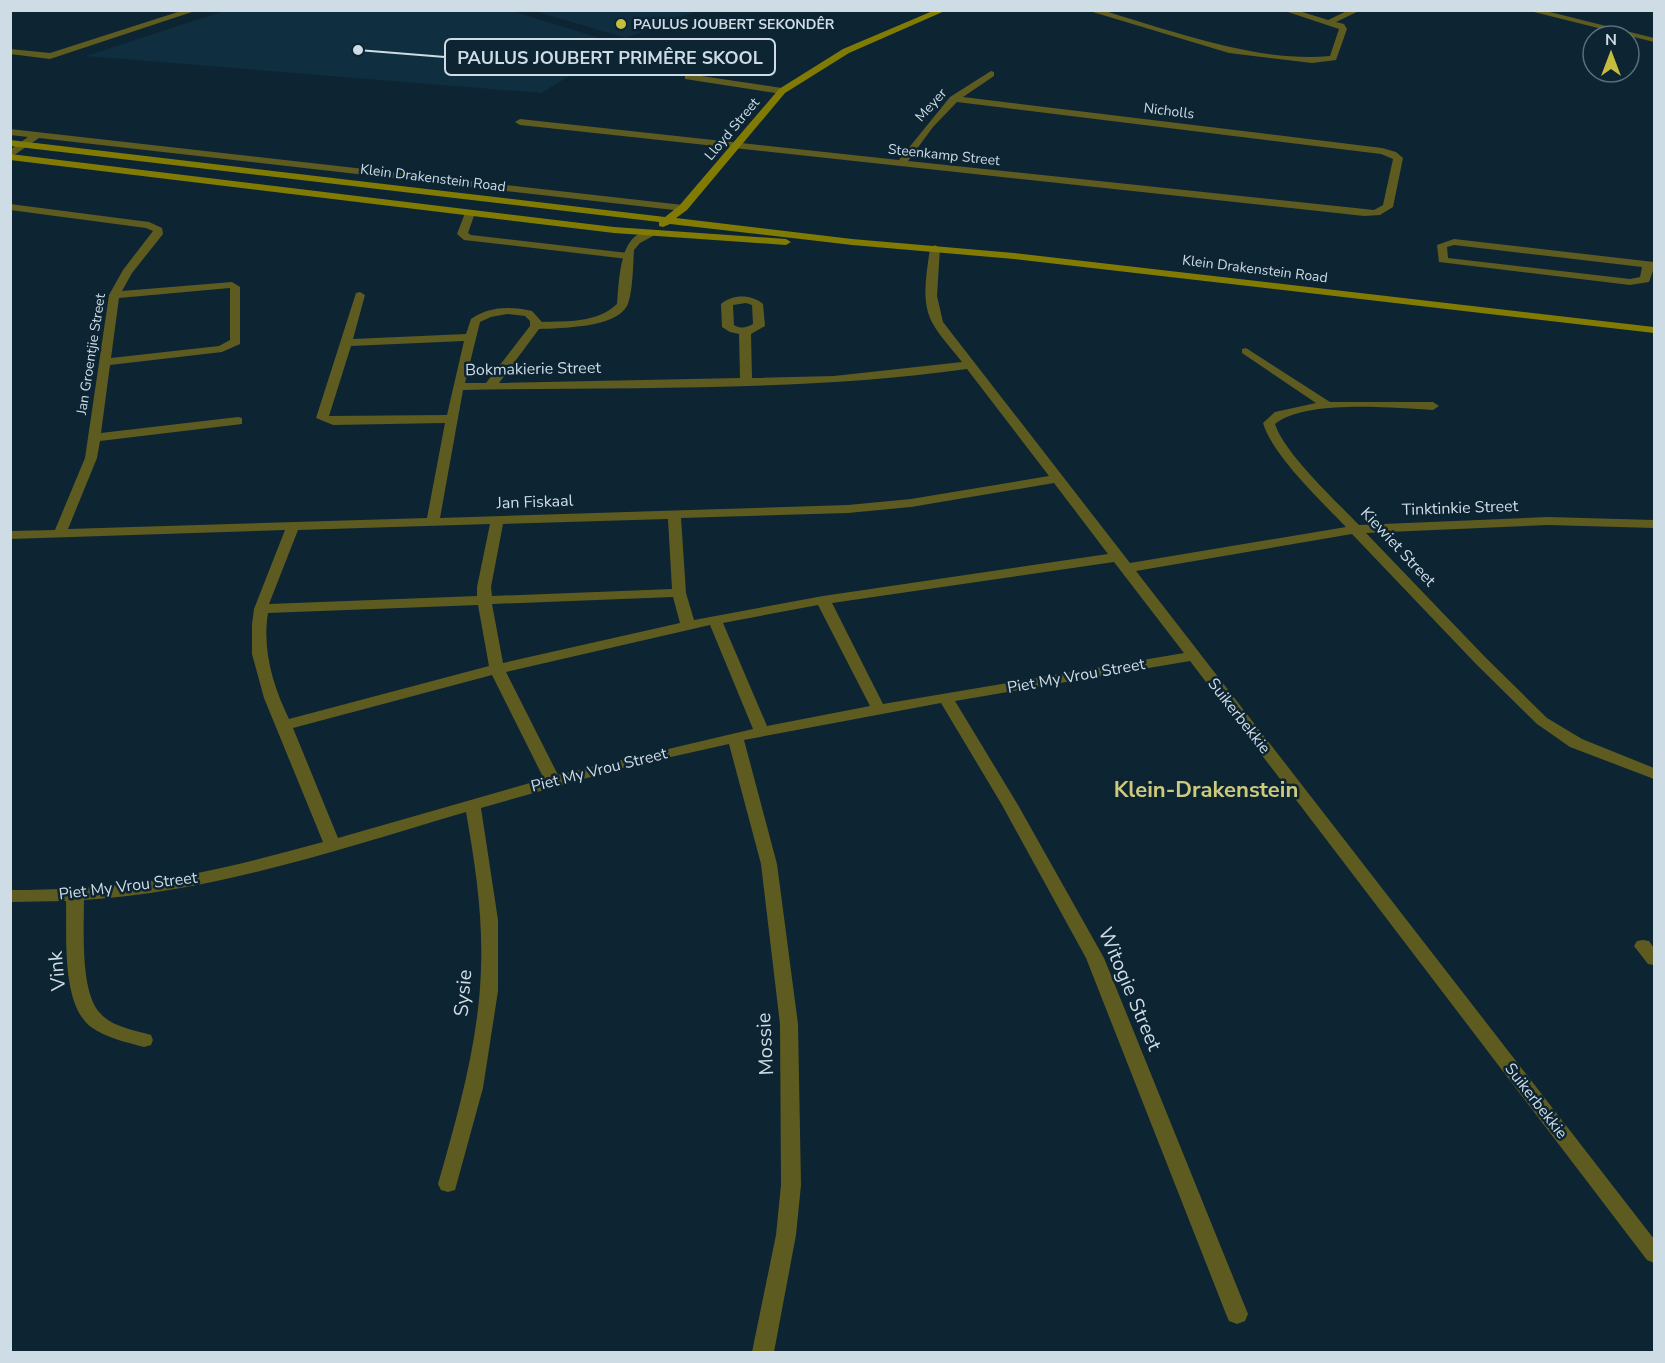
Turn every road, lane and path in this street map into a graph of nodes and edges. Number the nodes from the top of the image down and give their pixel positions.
1 (180, 10) edge
2 (943, 10) edge
3 (1090, 10) edge
4 (1286, 10) edge
5 (1356, 10) edge
6 (1530, 10) edge
7 (191, 11) edge
8 (1334, 23) junction
9 (1654, 40) edge
10 (10, 51) edge
11 (991, 74) dead end
12 (688, 77) dead end
13 (782, 91) junction
14 (953, 99) junction
15 (520, 122) dead end
16 (10, 132) edge
17 (37, 135) junction
18 (10, 143) edge
19 (24, 145) junction
20 (735, 147) junction
21 (10, 156) edge
22 (901, 164) junction
23 (10, 207) edge
24 (683, 208) junction
25 (470, 213) junction
26 (1364, 213) joint
27 (668, 221) junction
28 (649, 234) junction
29 (852, 242) junction
30 (936, 248) junction
31 (628, 256) junction
32 (1651, 265) edge
33 (114, 295) junction
34 (360, 295) dead end
35 (536, 326) junction
36 (1654, 330) edge
37 (745, 332) dead end
38 (471, 337) junction
39 (346, 343) junction
40 (1246, 351) dead end
41 (104, 362) junction
42 (969, 365) junction
43 (746, 381) junction
44 (490, 386) junction
45 (458, 387) junction
46 (1327, 405) junction
47 (1433, 406) dead end
48 (452, 419) junction
49 (238, 421) dead end
50 (94, 438) junction
51 (1058, 478) junction
52 (674, 514) junction
53 (497, 520) junction
54 (433, 522) junction
55 (1654, 524) edge
56 (293, 526) junction
57 (1357, 529) junction
58 (60, 533) junction
59 (10, 535) edge
60 (1123, 562) junction
61 (679, 593) junction
62 (485, 600) junction
63 (824, 600) junction
64 (261, 609) junction
65 (715, 620) junction
66 (688, 625) junction
67 (1193, 656) junction
68 (497, 669) junction
69 (946, 699) junction
70 (879, 710) junction
71 (284, 725) junction
72 (762, 732) junction
73 (735, 737) junction
74 (1654, 774) edge
75 (554, 782) junction
76 (472, 803) junction
77 (332, 844) junction
78 (10, 896) edge
79 (75, 896) junction
80 (144, 1040) dead end
81 (448, 1184) dead end
82 (1654, 1254) edge
83 (1237, 1314) dead end
84 (763, 1353) edge

1 - 7 street
2 - 13 main road, Lloyd Street
3 - 8 street
4 - 8 street
5 - 8 street
6 - 9 street
7 - 10 street
11 - 14 street, Meyer
12 - 13 street
13 - 20 main road, Lloyd Street
14 - 22 street, Meyer
14 - 26 street, Nicholls
15 - 20 street, Steenkamp Street
16 - 17 street
17 - 19 street
17 - 24 street
18 - 19 main road, Klein Drakenstein Road
19 - 21 street
19 - 27 main road, Klein Drakenstein Road
20 - 22 street, Steenkamp Street
20 - 24 main road, Lloyd Street
21 - 25 main road, Klein Drakenstein Road
22 - 26 street, Steenkamp Street
23 - 33 street, Jan Groentjie Street
24 - 27 main road, Lloyd Street
25 - 28 main road, Klein Drakenstein Road
25 - 31 street
27 - 28 main road, Lloyd Street
27 - 29 main road, Klein Drakenstein Road
28 - 29 main road, Klein Drakenstein Road
28 - 31 street
29 - 30 main road, Klein Drakenstein Road
30 - 36 main road, Klein Drakenstein Road
30 - 42 street, Suikerbekkie
31 - 35 street
32 - 32 street
33 - 41 street, Jan Groentjie Street
33 - 41 street
34 - 39 street
35 - 38 street
35 - 44 street
37 - 43 street
38 - 39 street
38 - 45 street
39 - 48 street
40 - 46 street
41 - 50 street, Jan Groentjie Street
42 - 43 street, Bokmakierie Street
42 - 51 street, Suikerbekkie
43 - 44 street, Bokmakierie Street
44 - 45 street, Bokmakierie Street
45 - 48 street, Bokmakierie Street
46 - 47 street, Kiewiet Street
46 - 57 street, Kiewiet Street
48 - 54 street, Bokmakierie Street
49 - 50 street
50 - 58 street, Jan Groentjie Street
51 - 52 street, Jan Fiskaal
51 - 60 street, Suikerbekkie
52 - 53 street, Jan Fiskaal
52 - 61 street
53 - 54 street, Jan Fiskaal
53 - 62 street
54 - 56 street, Jan Fiskaal
55 - 57 street, Tinktinkie Street
56 - 58 street, Jan Fiskaal
56 - 64 street
57 - 60 street, Tinktinkie Street
57 - 74 street, Kiewiet Street
58 - 59 street, Jan Fiskaal
60 - 63 street, Tinktinkie Street
60 - 67 street, Suikerbekkie
61 - 62 street
61 - 66 street
62 - 64 street
62 - 68 street
63 - 65 street, Tinktinkie Street
63 - 70 street
64 - 71 street
65 - 66 street, Tinktinkie Street
65 - 72 street
66 - 68 street, Tinktinkie Street
67 - 69 street, Piet My Vrou Street
67 - 82 street, Suikerbekkie
68 - 71 street, Tinktinkie Street
68 - 75 street
69 - 70 street, Piet My Vrou Street
69 - 83 street, Witogie Street
70 - 72 street, Piet My Vrou Street
71 - 77 street
72 - 73 street, Piet My Vrou Street
73 - 75 street, Piet My Vrou Street
73 - 84 street, Mossie
75 - 76 street, Piet My Vrou Street
76 - 77 street, Piet My Vrou Street
76 - 81 street, Sysie
77 - 79 street, Piet My Vrou Street
78 - 79 street, Piet My Vrou Street
79 - 80 street, Vink

